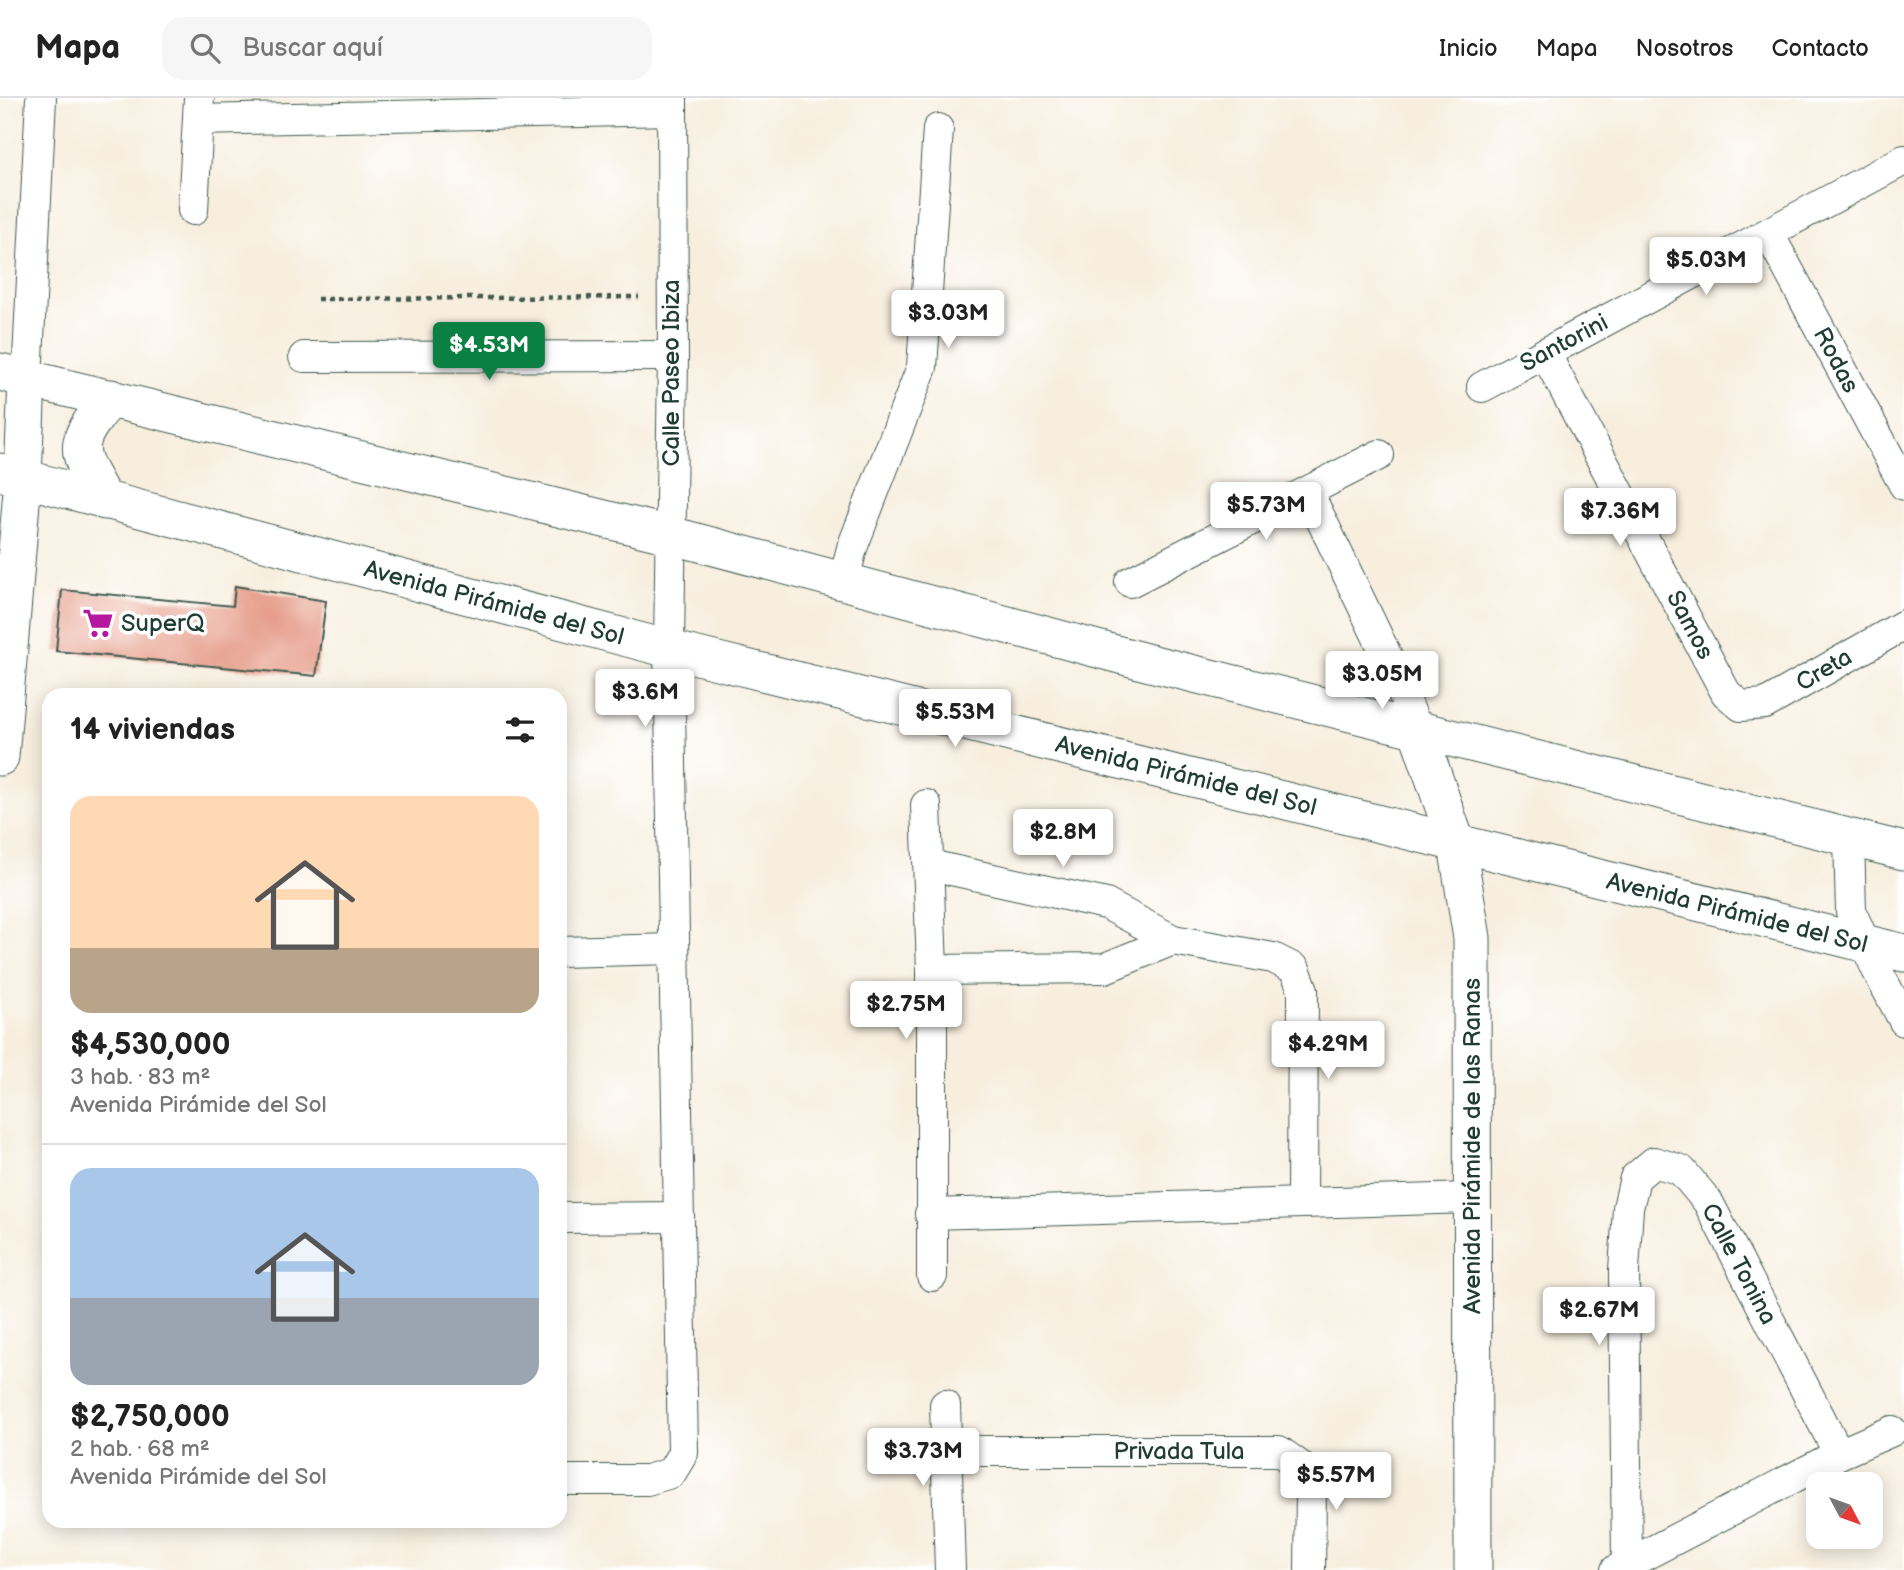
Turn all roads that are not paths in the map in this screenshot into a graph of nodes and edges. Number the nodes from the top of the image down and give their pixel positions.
1 (41, 98) edge
2 (672, 104) edge
3 (198, 109) edge
4 (938, 129) dead end
5 (1904, 160) edge
6 (193, 209) dead end
7 (1769, 234) junction
8 (1545, 353) junction
9 (673, 356) junction
10 (304, 357) dead end
11 (13, 376) edge
12 (1482, 387) dead end
13 (111, 398) junction
14 (1379, 455) dead end
15 (12, 475) edge
16 (1904, 485) edge
17 (1308, 492) junction
18 (105, 501) junction
19 (670, 535) junction
20 (844, 580) junction
21 (1130, 582) dead end
22 (1904, 625) edge
23 (669, 649) junction
24 (1741, 706) joint
25 (1417, 729) junction
26 (0, 757) edge
27 (926, 804) dead end
28 (1849, 837) junction
29 (1457, 845) junction
30 (1904, 851) edge
31 (929, 865) junction
32 (1173, 940) junction
33 (1865, 944) junction
34 (673, 949) junction
35 (567, 952) edge
36 (1904, 953) edge
37 (932, 970) junction
38 (1904, 1021) edge
39 (1471, 1198) junction
40 (1303, 1203) junction
41 (930, 1214) junction
42 (679, 1217) junction
43 (567, 1218) edge
44 (932, 1276) dead end
45 (945, 1405) dead end
46 (1892, 1431) dead end
47 (947, 1451) junction
48 (1839, 1454) junction
49 (567, 1480) edge
50 (1621, 1567) edge
51 (950, 1570) edge
52 (1310, 1570) edge
53 (1473, 1570) edge

1 - 11 street
2 - 3 street
2 - 9 street, Calle Paseo Ibiza
3 - 6 street
4 - 20 street
5 - 7 street, Santorini
7 - 8 street, Santorini
7 - 16 street, Rodas
8 - 12 street, Santorini
8 - 24 street, Samos
9 - 10 street
9 - 19 street, Calle Paseo Ibiza
11 - 13 street
11 - 15 street
13 - 18 street
13 - 19 street
14 - 17 street
15 - 18 street, Avenida Pirámide del Sol
15 - 26 street
17 - 21 street
17 - 25 street
18 - 23 street, Avenida Pirámide del Sol
19 - 20 street
19 - 23 street, Calle Paseo Ibiza
20 - 25 street
22 - 24 street, Creta
23 - 29 street, Avenida Pirámide del Sol
23 - 34 street, Calle Paseo Ibiza
25 - 28 street
25 - 29 street, Avenida Pirámide de las Ranas
27 - 31 street
28 - 30 street
28 - 33 street
29 - 33 street, Avenida Pirámide del Sol
29 - 39 street, Avenida Pirámide de las Ranas
31 - 32 street
31 - 37 street
32 - 37 street
32 - 40 street
33 - 36 street, Avenida Pirámide del Sol
33 - 38 street
34 - 35 street
34 - 42 street, Calle Paseo Ibiza
37 - 41 street
39 - 40 street
39 - 53 street, Avenida Pirámide de las Ranas
40 - 41 street
41 - 44 street
42 - 43 street
42 - 49 street, Calle Paseo Ibiza
45 - 47 street
46 - 48 street, Calle Tonina
47 - 51 street
47 - 52 street, Privada Tula
48 - 50 street, Calle Tonina
48 - 50 street, Calle Tonina

